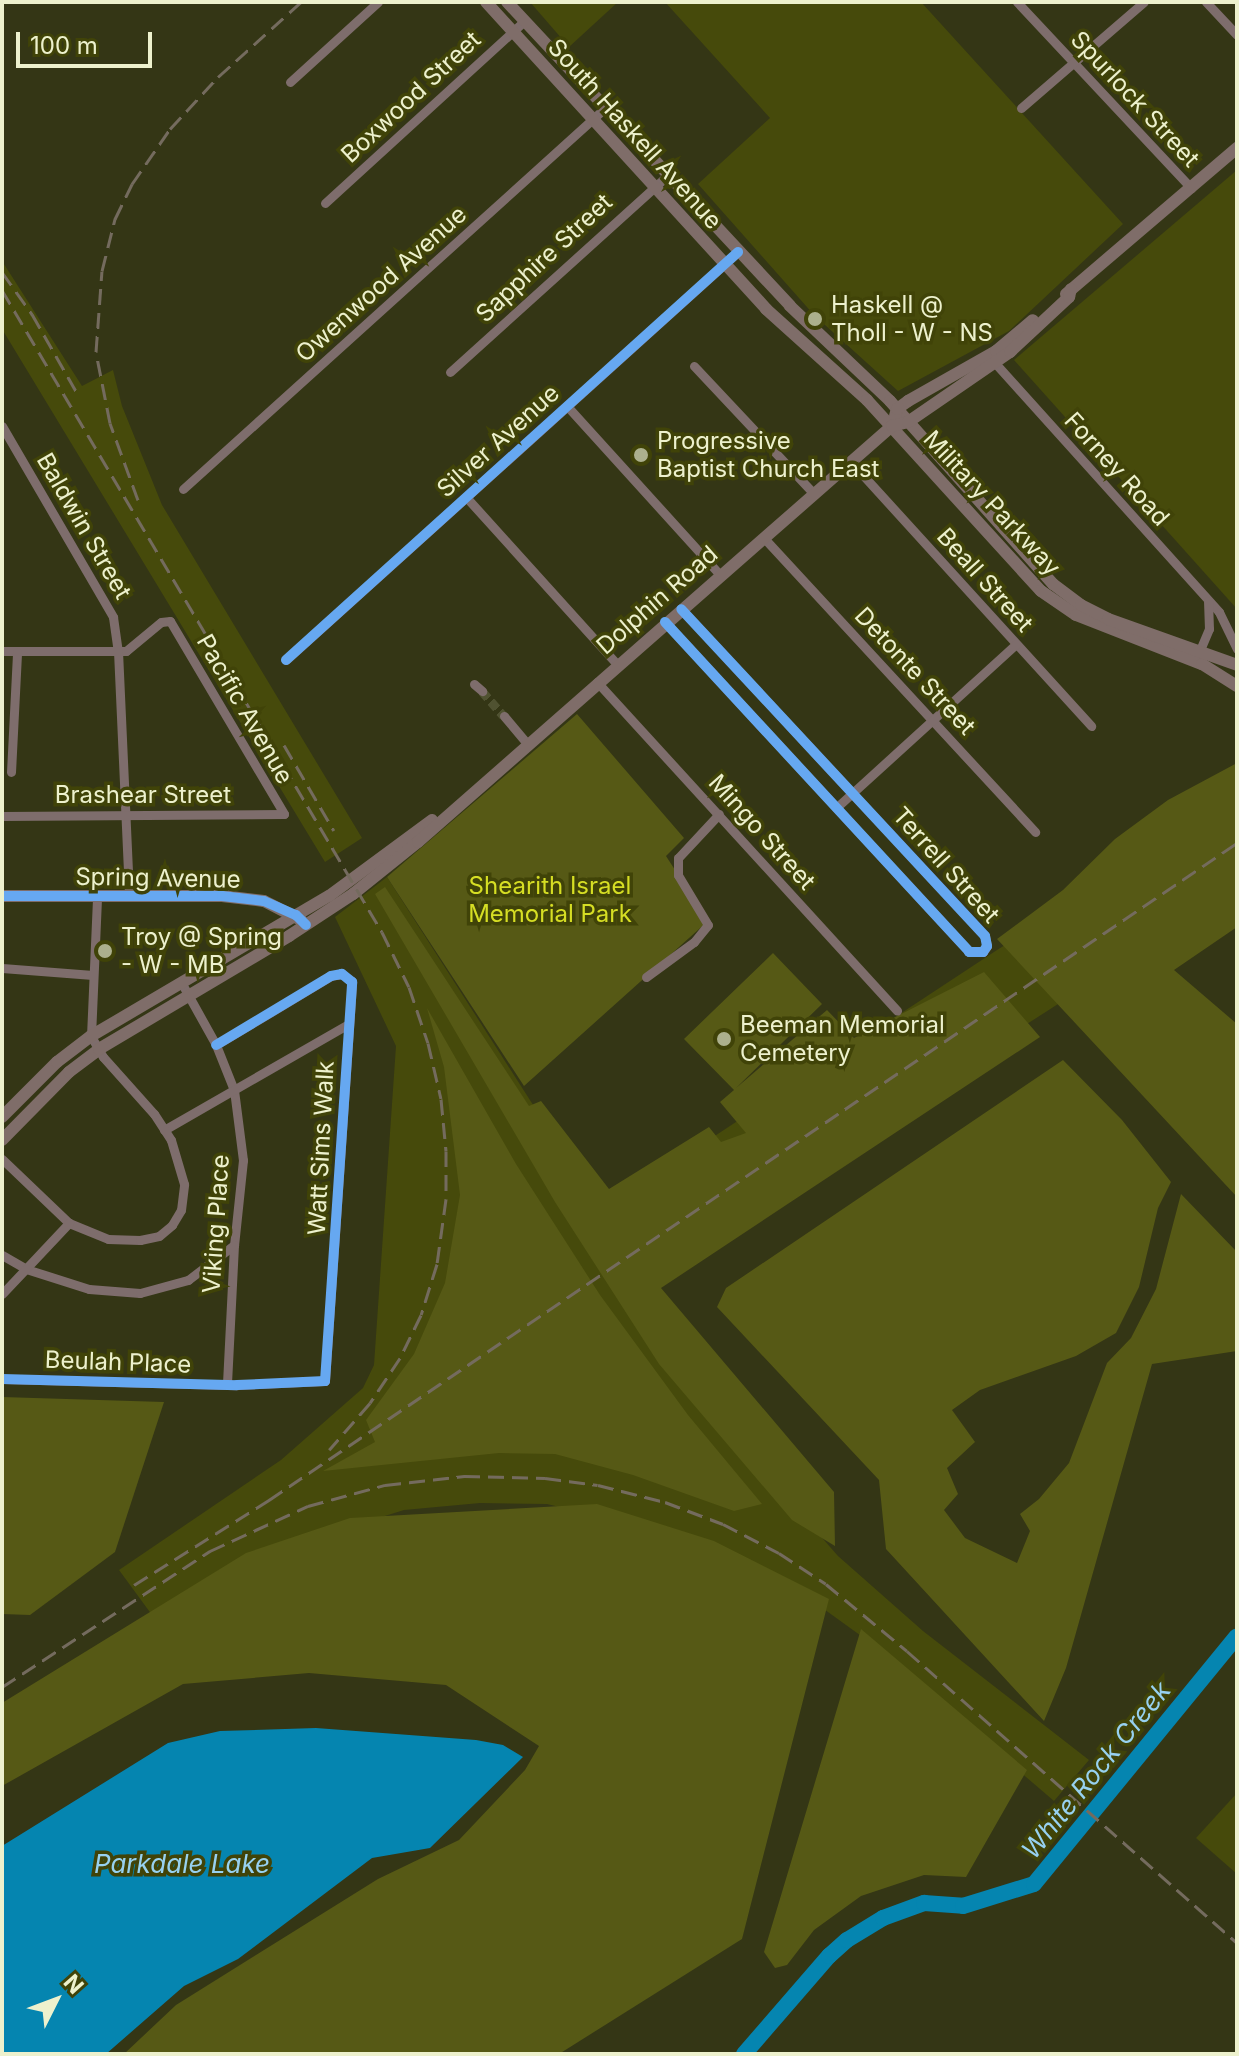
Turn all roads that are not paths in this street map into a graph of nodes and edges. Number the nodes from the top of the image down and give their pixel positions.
1 (378, 2) edge
2 (486, 2) edge
3 (507, 2) edge
4 (1017, 2) edge
5 (1144, 2) edge
6 (1206, 2) edge
7 (524, 21) junction
8 (513, 31) junction
9 (1237, 35) edge
10 (1074, 64) junction
11 (290, 82) dead end
12 (605, 108) junction
13 (1021, 108) dead end
14 (592, 119) junction
15 (1237, 148) edge
16 (668, 175) junction
17 (653, 187) junction
18 (1191, 188) junction
19 (325, 203) dead end
20 (738, 252) junction
21 (725, 265) junction
22 (1071, 289) junction
23 (790, 306) junction
24 (777, 320) junction
25 (995, 363) junction
26 (694, 366) dead end
27 (450, 372) dead end
28 (567, 406) junction
29 (897, 409) junction
30 (908, 422) junction
31 (2, 426) edge
32 (892, 426) junction
33 (851, 462) junction
34 (183, 489) dead end
35 (814, 494) junction
36 (466, 497) junction
37 (764, 538) junction
38 (720, 575) junction
39 (1208, 601) junction
40 (681, 609) junction
41 (665, 622) junction
42 (1016, 644) junction
43 (1237, 649) edge
44 (1200, 650) junction
45 (2, 651) edge
46 (118, 651) junction
47 (17, 652) junction
48 (286, 660) dead end
49 (617, 664) junction
50 (1202, 664) junction
51 (1237, 665) edge
52 (597, 682) junction
53 (1237, 686) edge
54 (504, 716) tunnel mouth
55 (934, 721) junction
56 (1091, 726) dead end
57 (527, 743) junction
58 (11, 772) dead end
59 (854, 793) junction
60 (837, 807) junction
61 (452, 808) junction
62 (284, 814) joint
63 (719, 814) junction
64 (127, 815) junction
65 (2, 816) edge
66 (1035, 832) dead end
67 (2, 896) edge
68 (97, 897) junction
69 (129, 897) junction
70 (296, 915) junction
71 (306, 925) junction
72 (2, 968) edge
73 (93, 975) junction
74 (646, 977) dead end
75 (181, 982) junction
76 (189, 996) junction
77 (897, 1011) dead end
78 (348, 1024) junction
79 (91, 1036) junction
80 (216, 1045) junction
81 (99, 1049) junction
82 (234, 1090) junction
83 (2, 1117) edge
84 (164, 1130) junction
85 (2, 1140) edge
86 (2, 1159) edge
87 (69, 1223) junction
88 (234, 1245) junction
89 (2, 1255) edge
90 (26, 1269) junction
91 (2, 1294) edge
92 (2, 1379) edge
93 (230, 1385) junction

1 - 11 street
2 - 8 main road, South Haskell Avenue
3 - 7 main road, South Haskell Avenue
4 - 10 street, Spurlock Street
5 - 10 street
6 - 9 street
7 - 8 street, Boxwood Street
7 - 12 main road, South Haskell Avenue
8 - 14 main road, South Haskell Avenue
8 - 19 street, Boxwood Street
10 - 13 street
10 - 18 street, Spurlock Street
12 - 14 street, Owenwood Avenue
12 - 16 main road, South Haskell Avenue
14 - 17 main road, South Haskell Avenue
14 - 34 street, Owenwood Avenue
15 - 18 main road, Dolphin Road
16 - 17 street, Sapphire Street
16 - 20 main road, South Haskell Avenue
17 - 21 main road, South Haskell Avenue
17 - 27 street, Sapphire Street
18 - 22 main road, Dolphin Road
20 - 21 street, Silver Avenue
20 - 23 main road, South Haskell Avenue
21 - 24 main road, South Haskell Avenue
21 - 28 street, Silver Avenue
22 - 25 main road, Dolphin Road
22 - 29 main road, Dolphin Road
23 - 24 main road
23 - 29 main road, South Haskell Avenue
24 - 32 main road, South Haskell Avenue
25 - 30 main road, Dolphin Road
25 - 39 street, Forney Road
26 - 35 street
28 - 36 street, Silver Avenue
28 - 38 street
29 - 30 main road, Military Parkway
29 - 32 main road
30 - 32 main road, Dolphin Road
30 - 44 main road, Military Parkway
31 - 46 street, Baldwin Street
32 - 33 main road, Dolphin Road
32 - 50 main road, Military Parkway
33 - 35 main road, Dolphin Road
33 - 42 street, Beall Street
35 - 37 main road, Dolphin Road
36 - 48 street, Silver Avenue
36 - 49 street
37 - 38 main road, Dolphin Road
37 - 55 street, Detonte Street
38 - 40 main road, Dolphin Road
39 - 43 street, Forney Road
39 - 44 street
40 - 41 main road, Dolphin Road
40 - 59 street, Terrell Street
41 - 49 main road, Dolphin Road
41 - 60 street, Terrell Street
42 - 55 street
42 - 56 street, Beall Street
44 - 50 main road
44 - 51 main road, Military Parkway
45 - 47 street
46 - 47 street
46 - 62 street, Pacific Avenue
46 - 64 street, Baldwin Street
47 - 58 street
49 - 52 main road, Dolphin Road
50 - 53 main road, Military Parkway
52 - 57 main road, Dolphin Road
52 - 63 street, Mingo Street
54 - 57 street
55 - 59 street
55 - 66 street, Detonte Street
57 - 61 main road, Dolphin Road
59 - 60 street
59 - 60 street, Terrell Street
61 - 70 main road, Dolphin Road
61 - 71 main road, Dolphin Road
62 - 64 street, Brashear Street
63 - 74 street
63 - 77 street, Mingo Street
64 - 65 street, Brashear Street
64 - 69 street, Baldwin Street
67 - 68 main road, Spring Avenue
68 - 69 main road, Spring Avenue
68 - 73 street
69 - 70 main road, Spring Avenue
70 - 71 main road, Spring Avenue
70 - 75 main road, Dolphin Road
71 - 76 main road, Dolphin Road
72 - 73 street
73 - 79 street
75 - 76 street, Viking Place
75 - 79 main road, Dolphin Road
76 - 80 street, Viking Place
76 - 81 main road, Dolphin Road
78 - 80 street, Watt Sims Walk
78 - 82 street
78 - 93 street, Watt Sims Walk
79 - 81 street
79 - 83 main road, Dolphin Road
80 - 82 street, Viking Place
81 - 84 street
81 - 85 main road, Dolphin Road
82 - 84 street
82 - 88 street, Viking Place
84 - 87 street
86 - 87 street
87 - 90 street
88 - 90 street
88 - 93 street, Viking Place
89 - 90 street
90 - 91 street
92 - 93 street, Beulah Place

